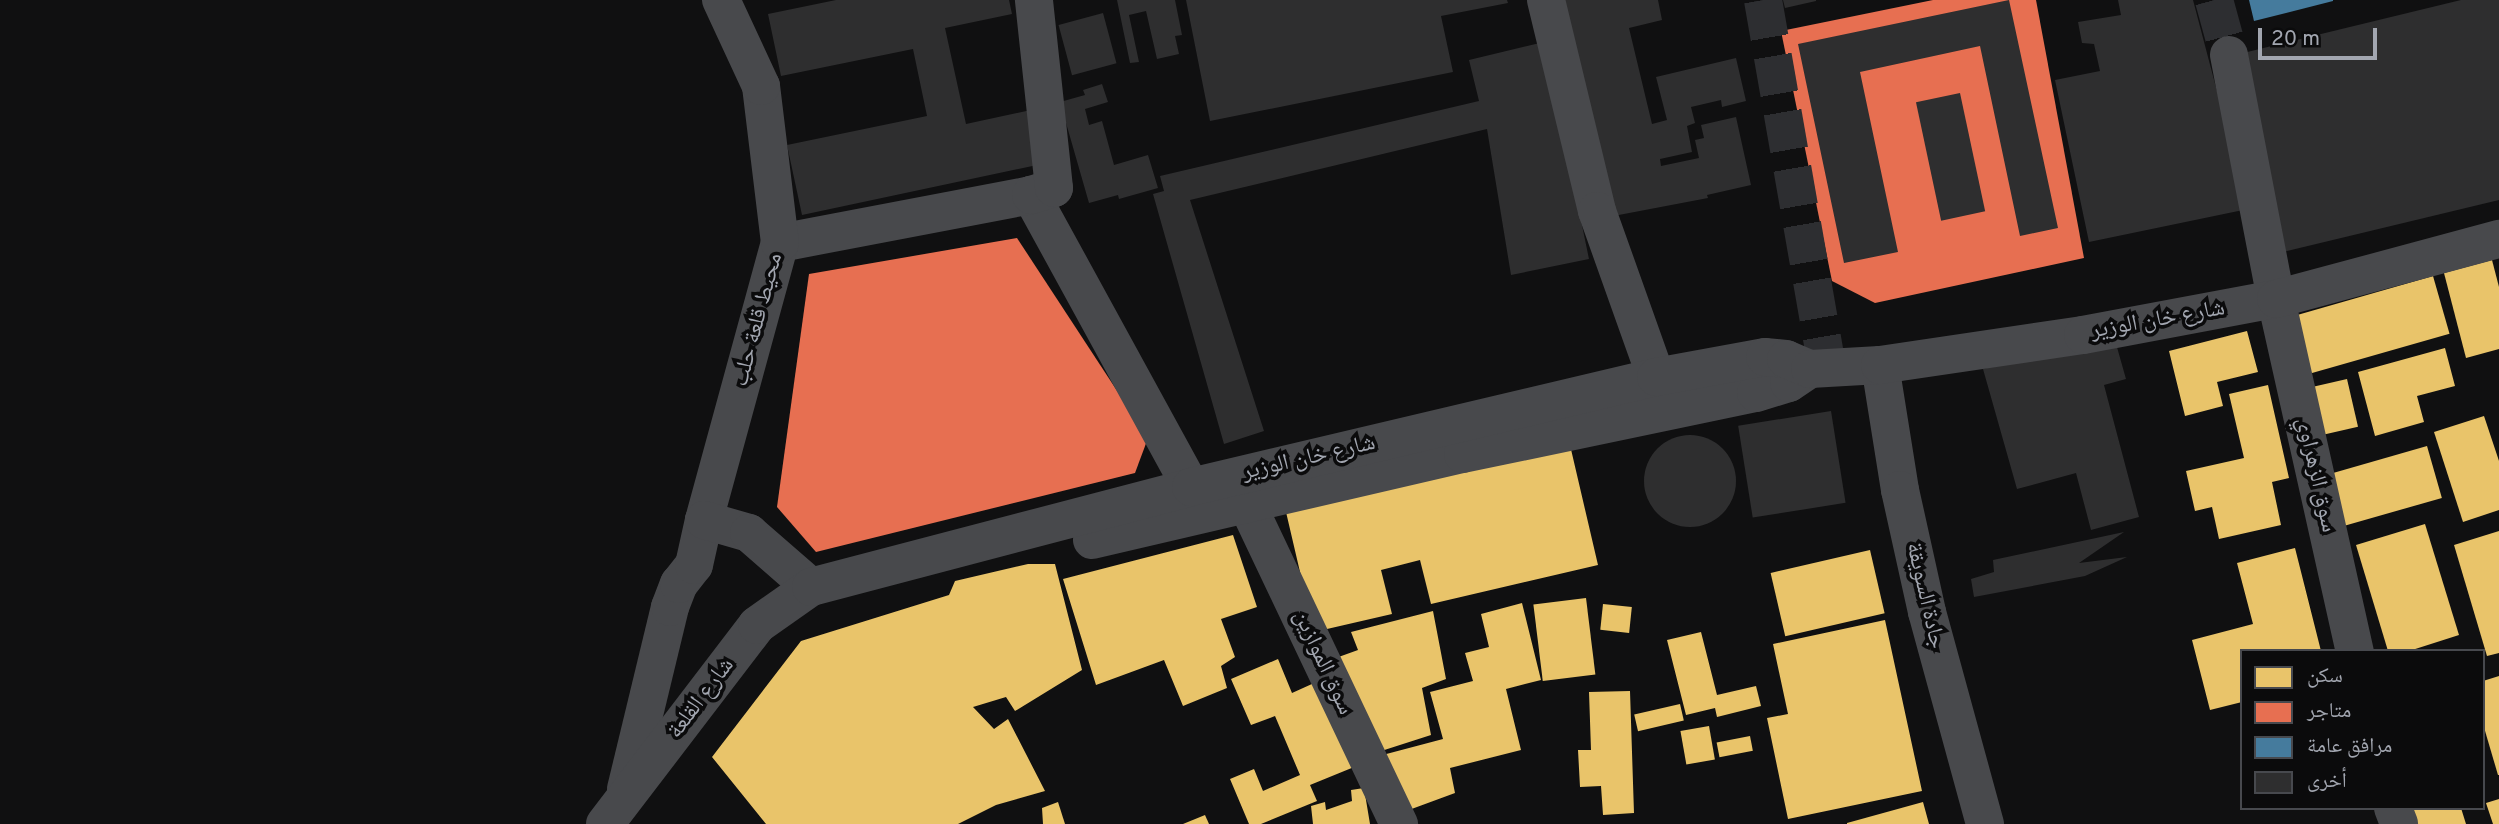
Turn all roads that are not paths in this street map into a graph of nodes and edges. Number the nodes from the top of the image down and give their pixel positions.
1 (721, 0) edge
2 (1034, 0) edge
3 (1546, 0) edge
4 (2229, 55) tunnel mouth
5 (1031, 195) junction
6 (2499, 239) edge
7 (780, 243) junction
8 (2276, 299) junction
9 (1880, 365) junction
10 (1810, 369) junction
11 (1656, 377) junction
12 (1191, 487) junction
13 (1245, 502) junction
14 (704, 520) junction
15 (818, 596) junction
16 (2355, 649) edge
17 (621, 817) edge
18 (1399, 824) edge
19 (1985, 824) edge

1 - 7 street, محيط قلعة حلب
2 - 5 street
3 - 11 street
4 - 8 street, سوق الزهراوي
5 - 7 street
5 - 12 street
6 - 8 street, شارع خان الوزير
7 - 14 street, محيط قلعة حلب
8 - 9 street, شارع خان الوزير
8 - 16 street, سوق الزهراوي
9 - 10 street, شارع خان الوزير
9 - 19 street, جادة السويقة
10 - 11 street, شارع خان الوزير
10 - 13 street, شارع خان الوزير
11 - 12 street, شارع خان الوزير
12 - 15 street, شارع خان الوزير
13 - 15 street, شارع خان الوزير
13 - 18 street, سوق الموازين
14 - 15 street
14 - 17 street, محيط قلعة حلب
15 - 17 street, شارع القلعة

